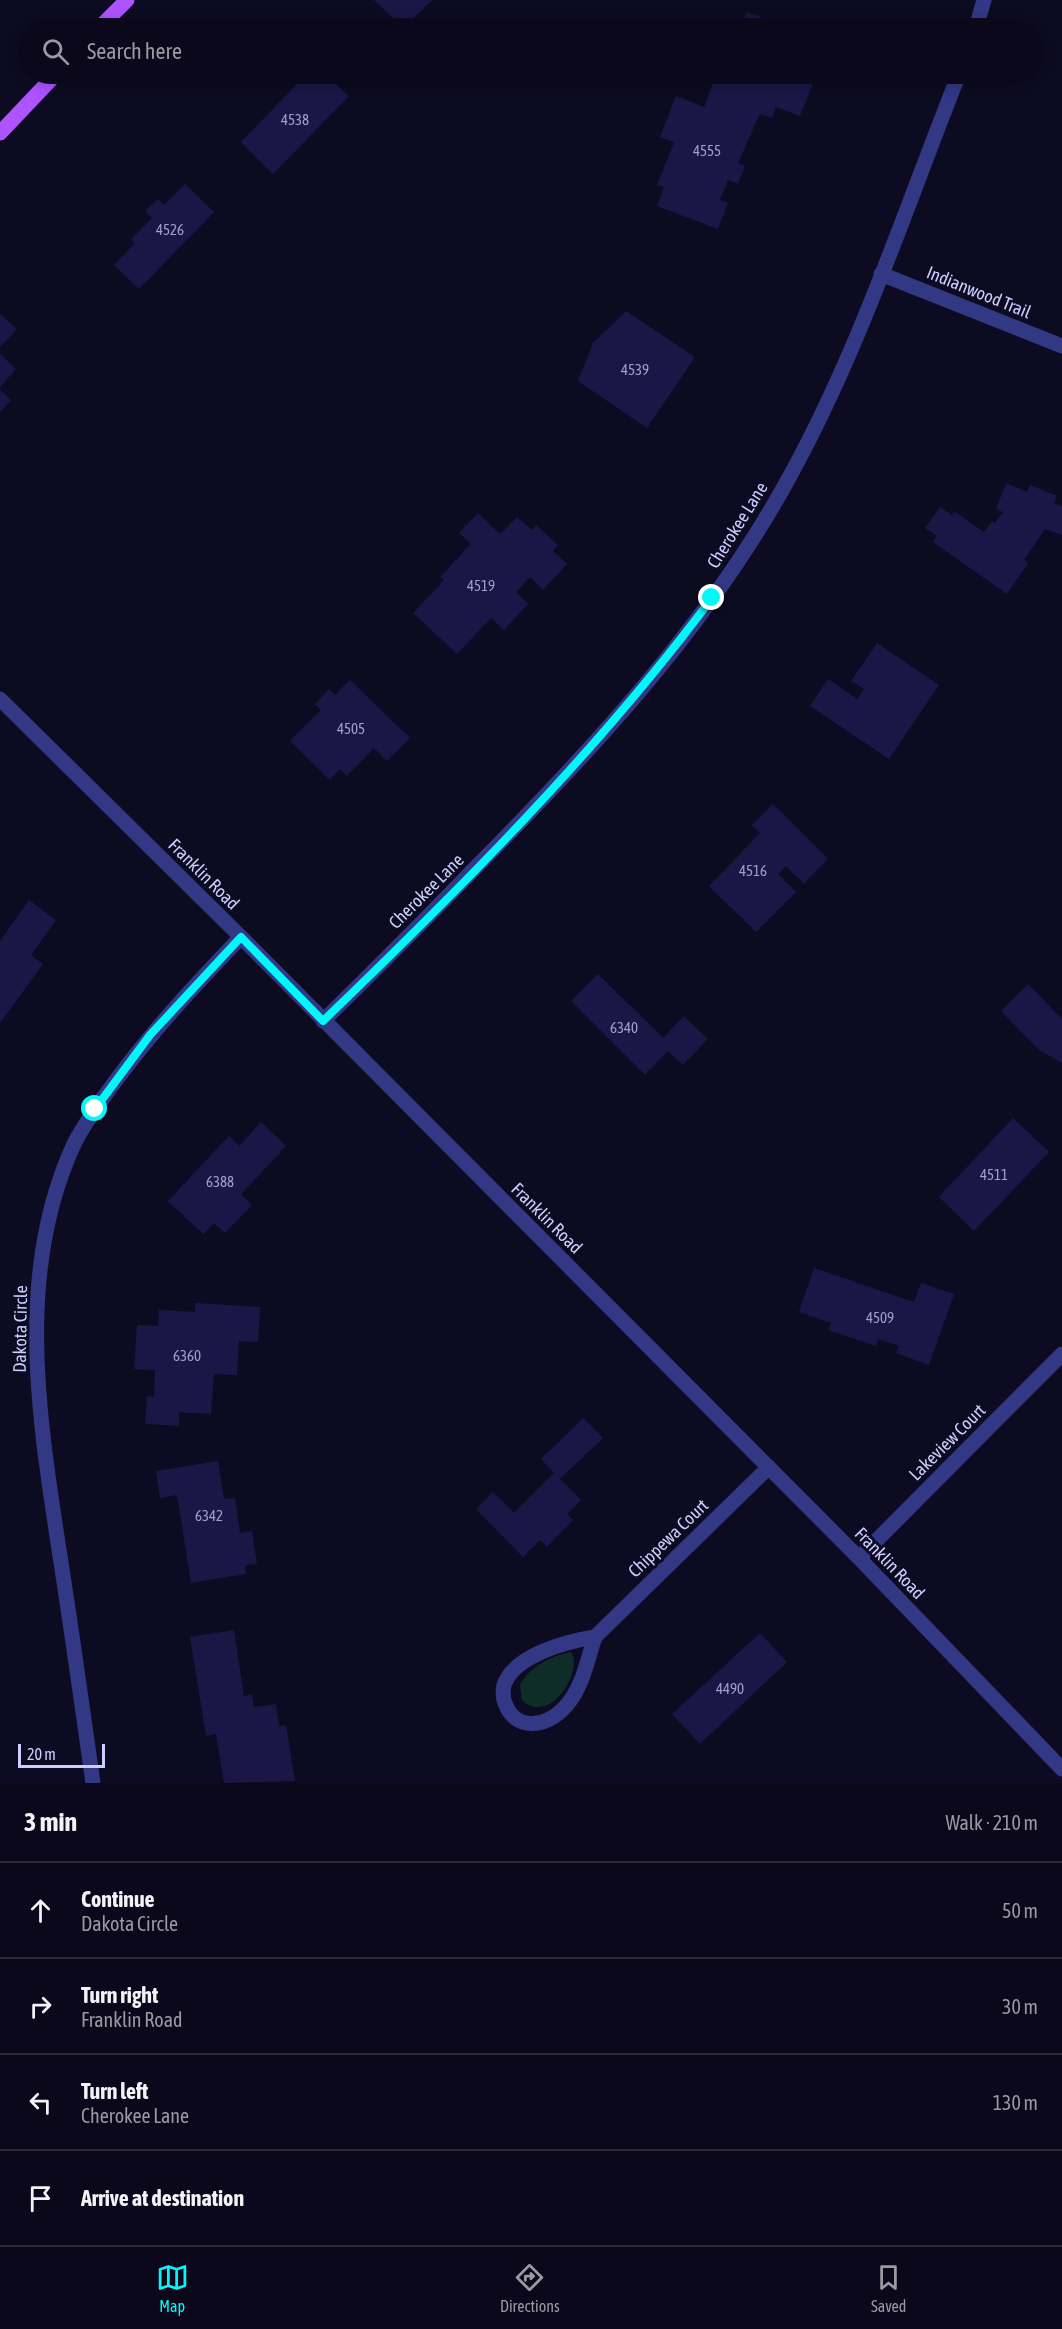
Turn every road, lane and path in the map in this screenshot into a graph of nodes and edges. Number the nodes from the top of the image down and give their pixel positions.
1 (127, 0) edge
2 (984, 0) edge
3 (109, 18) edge
4 (979, 18) edge
5 (47, 84) edge
6 (955, 84) edge
7 (0, 133) edge
8 (882, 274) junction
9 (1062, 346) edge
10 (0, 699) edge
11 (241, 937) junction
12 (323, 1021) junction
13 (1062, 1354) edge
14 (769, 1467) junction
15 (859, 1558) junction
16 (595, 1637) junction
17 (1062, 1770) edge
18 (93, 1783) edge

1 - 3 main road
2 - 4 street
5 - 7 main road
6 - 8 street, Cherokee Lane
8 - 9 street, Indianwood Trail
8 - 12 street, Cherokee Lane
10 - 11 street, Franklin Road
11 - 12 street, Franklin Road
11 - 18 street, Dakota Circle
12 - 14 street, Franklin Road
13 - 15 street, Lakeview Court
14 - 15 street, Franklin Road
14 - 16 street, Chippewa Court
15 - 17 street, Franklin Road
16 - 16 street, Chippewa Court

